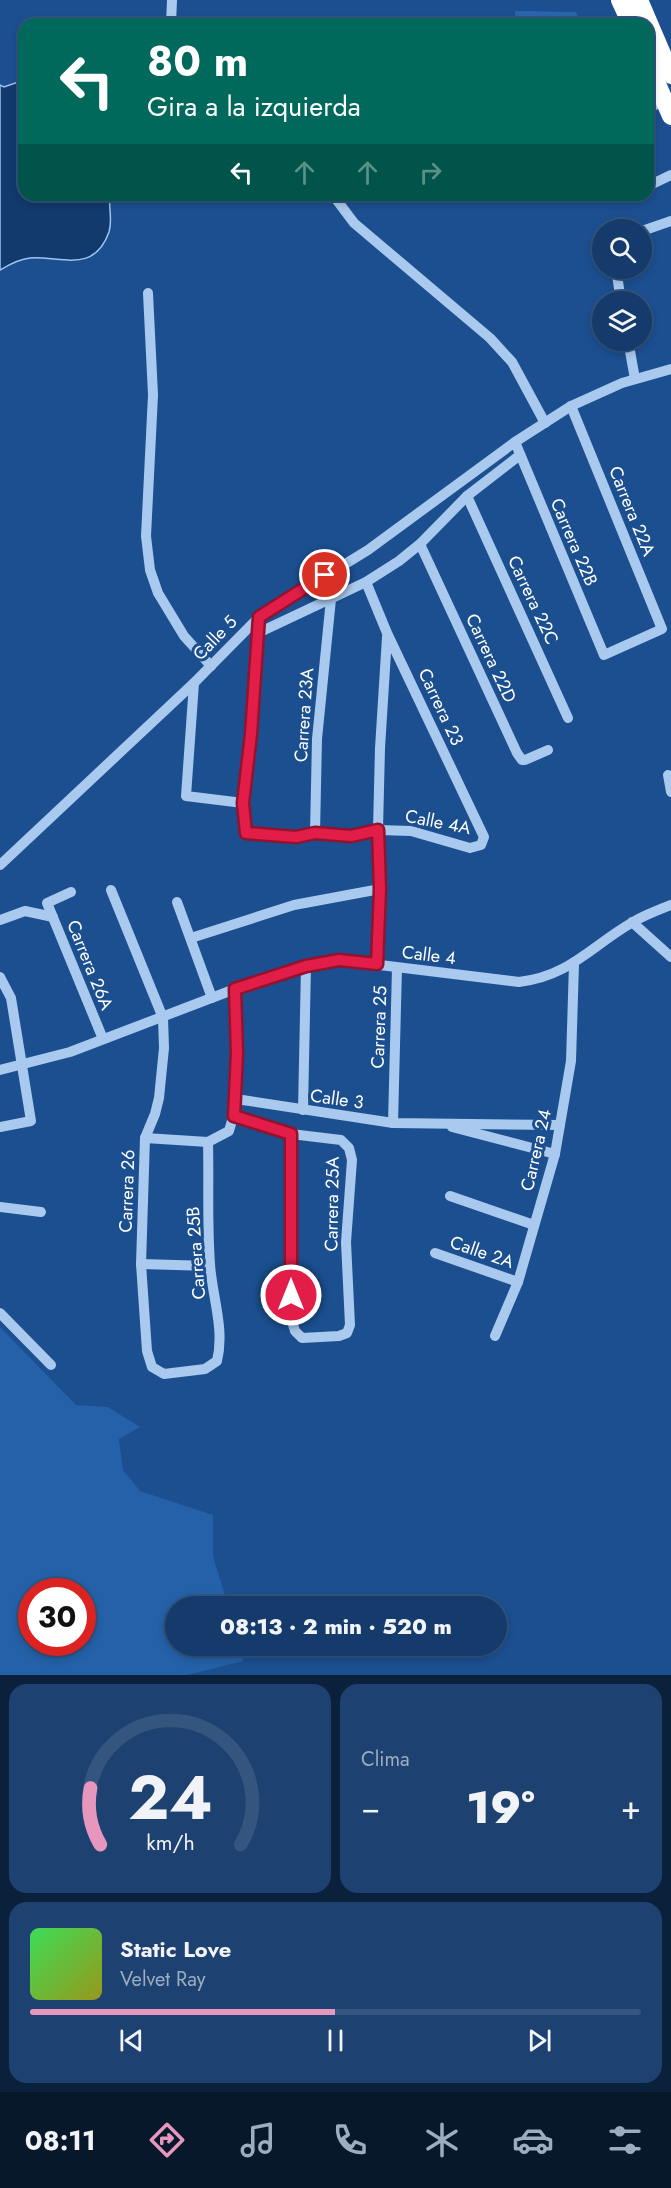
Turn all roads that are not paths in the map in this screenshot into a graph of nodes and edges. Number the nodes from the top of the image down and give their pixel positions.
1 (171, 0) edge
2 (620, 0) edge
3 (639, 0) edge
4 (171, 18) edge
5 (628, 18) edge
6 (647, 18) edge
7 (654, 35) edge
8 (671, 75) edge
9 (654, 84) edge
10 (661, 108) edge
11 (671, 175) edge
12 (654, 183) edge
13 (338, 201) edge
14 (671, 221) edge
15 (652, 228) edge
16 (148, 293) dead end
17 (630, 351) edge
18 (671, 369) edge
19 (635, 379) junction
20 (571, 406) junction
21 (545, 423) junction
22 (515, 442) junction
23 (520, 454) junction
24 (467, 496) junction
25 (420, 544) junction
26 (366, 582) junction
27 (331, 599) junction
28 (259, 617) junction
29 (258, 633) junction
30 (387, 633) junction
31 (604, 655) joint
32 (211, 666) junction
33 (194, 683) junction
34 (568, 718) dead end
35 (548, 750) dead end
36 (668, 775) dead end
37 (671, 792) edge
38 (243, 803) junction
39 (378, 830) junction
40 (315, 833) junction
41 (482, 845) joint
42 (0, 865) edge
43 (380, 889) junction
44 (111, 890) dead end
45 (71, 892) dead end
46 (177, 903) dead end
47 (671, 905) edge
48 (53, 917) junction
49 (0, 920) edge
50 (632, 922) junction
51 (191, 938) junction
52 (671, 957) edge
53 (377, 964) junction
54 (574, 964) junction
55 (306, 966) junction
56 (397, 968) junction
57 (0, 977) edge
58 (235, 989) junction
59 (212, 998) junction
60 (162, 1018) junction
61 (103, 1039) junction
62 (24, 1065) junction
63 (0, 1070) edge
64 (236, 1099) junction
65 (303, 1110) junction
66 (234, 1116) junction
67 (393, 1123) junction
68 (434, 1123) junction
69 (560, 1125) junction
70 (0, 1127) edge
71 (291, 1134) junction
72 (145, 1138) junction
73 (208, 1142) junction
74 (555, 1154) junction
75 (450, 1196) dead end
76 (0, 1207) edge
77 (41, 1212) dead end
78 (534, 1225) junction
79 (435, 1253) dead end
80 (141, 1264) junction
81 (210, 1266) junction
82 (518, 1282) junction
83 (0, 1313) edge
84 (495, 1336) dead end
85 (217, 1361) joint
86 (51, 1365) dead end

1 - 4 street
2 - 5 highway
3 - 6 highway
7 - 8 highway
9 - 10 highway
11 - 12 street
13 - 21 street
14 - 15 street
16 - 32 street
17 - 19 street
18 - 19 street, Calle 5
19 - 20 street, Calle 5
20 - 21 street, Calle 5
20 - 31 street, Carrera 22A
21 - 22 street, Calle 5
22 - 23 street, Carrera 22B
22 - 28 street, Calle 5
23 - 24 street
23 - 31 street, Carrera 22B
24 - 25 street
24 - 34 street, Carrera 22C
25 - 26 street
25 - 35 street, Carrera 22D
26 - 27 street
26 - 30 street, Carrera 23
27 - 29 street
27 - 40 street, Carrera 23A
28 - 29 street
28 - 32 street, Calle 5
29 - 38 street
30 - 39 street
30 - 41 street, Carrera 23
32 - 33 street, Calle 5
33 - 38 street
33 - 42 street, Calle 5
36 - 37 street
38 - 40 street, Calle 4A
39 - 40 street, Calle 4A
39 - 41 street, Calle 4A
39 - 43 street
43 - 51 street
43 - 53 street
44 - 60 street, Carrera 26
45 - 48 street, Carrera 26A
46 - 51 street
47 - 50 street, Calle 4
48 - 49 street
48 - 61 street, Carrera 26A
50 - 52 street
50 - 54 street, Calle 4
51 - 59 street
53 - 55 street, Calle 4
53 - 56 street, Calle 4
54 - 56 street, Calle 4
54 - 69 street, Carrera 24
55 - 58 street, Calle 4
55 - 65 street
56 - 67 street, Carrera 25
57 - 62 street
58 - 59 street, Calle 4
58 - 64 street
59 - 60 street, Calle 4
60 - 61 street, Calle 4
60 - 72 street, Carrera 26
61 - 62 street, Calle 4
62 - 63 street, Calle 4
62 - 70 street
64 - 65 street, Calle 3
64 - 66 street
65 - 67 street, Calle 3
66 - 71 street
66 - 73 street
67 - 68 street, Calle 3
68 - 69 street, Calle 3
68 - 74 street, Calle 3
69 - 74 street, Carrera 24
71 - 71 street, Carrera 25A
72 - 73 street
72 - 80 street, Carrera 26
73 - 81 street, Carrera 25B
74 - 78 street, Carrera 24
75 - 78 street
76 - 77 street
78 - 82 street, Carrera 24
79 - 82 street, Calle 2A
80 - 81 street
80 - 85 street, Carrera 26
81 - 85 street, Carrera 25B
82 - 84 street, Carrera 24
83 - 86 street

